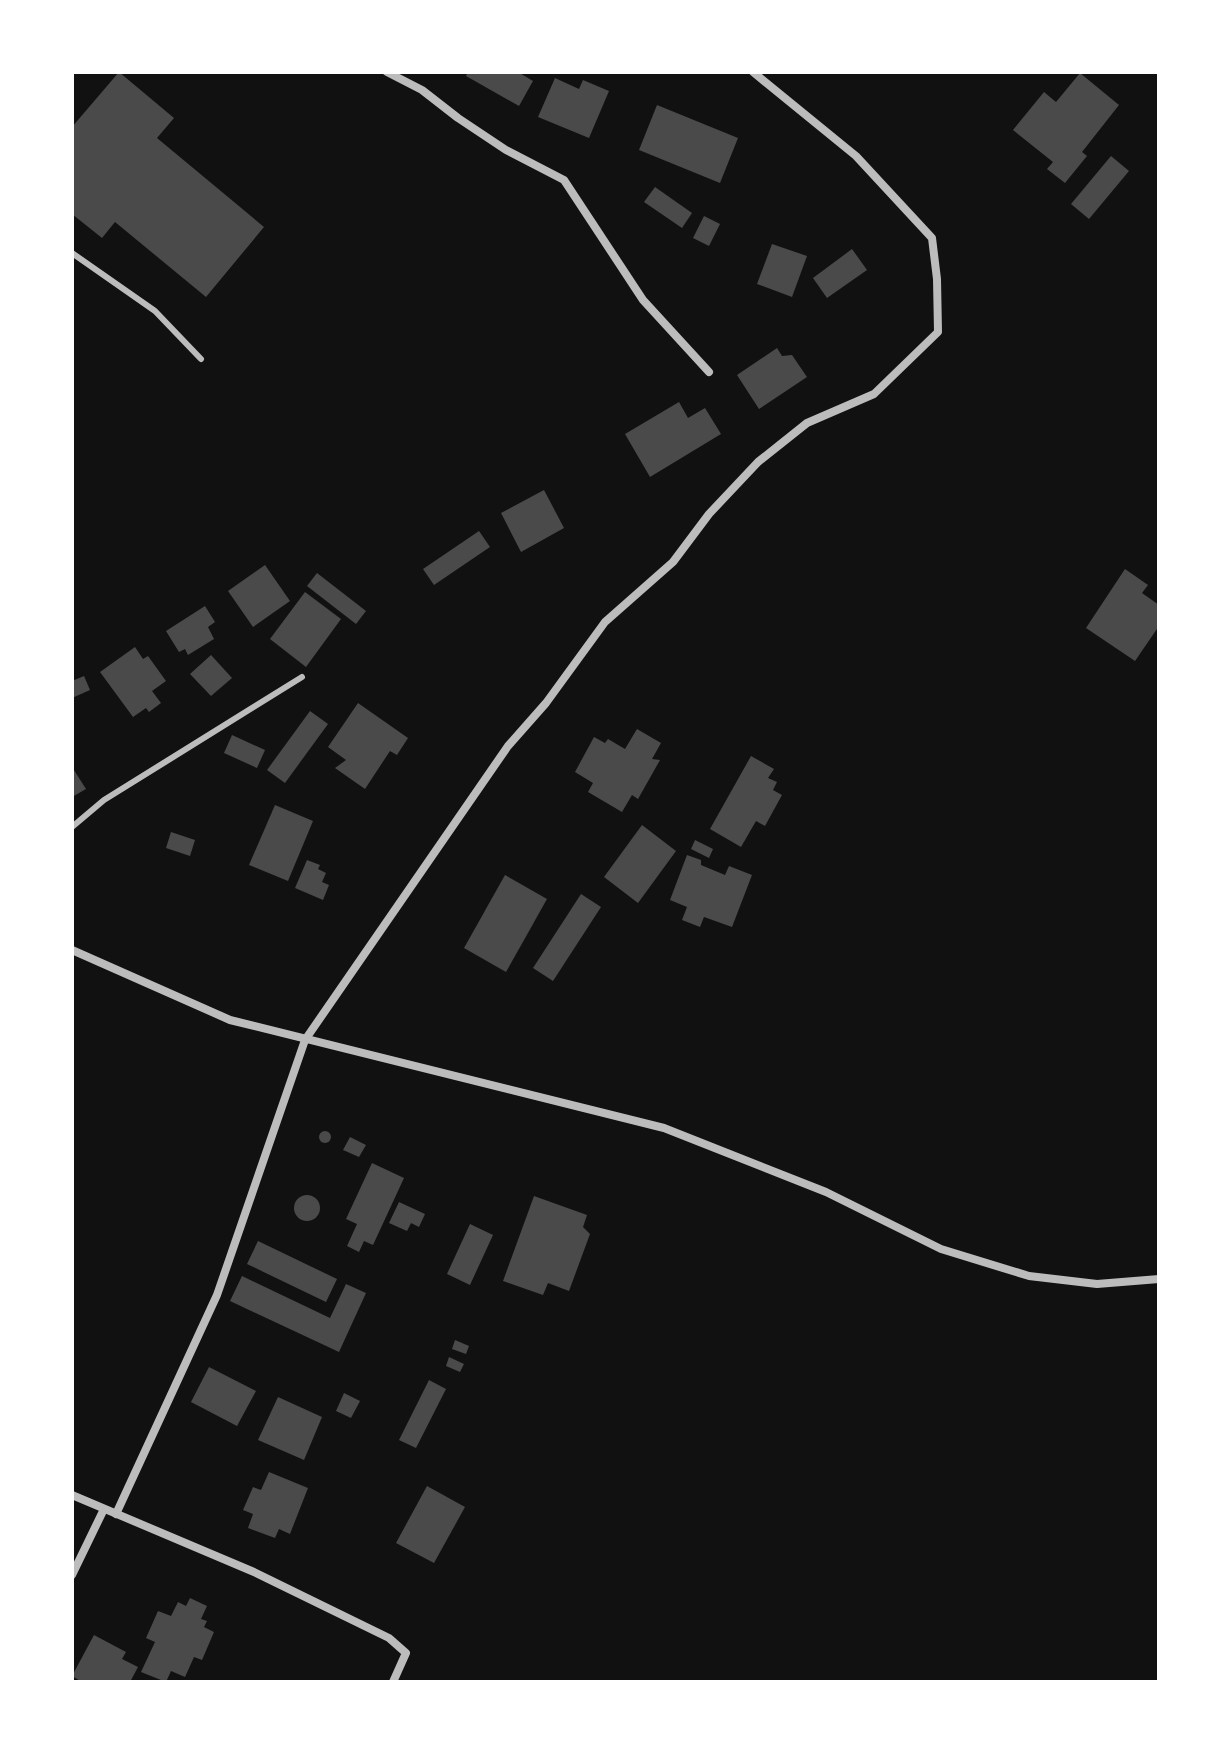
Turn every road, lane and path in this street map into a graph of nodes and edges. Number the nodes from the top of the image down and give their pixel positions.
1 (387, 72) edge
2 (753, 72) edge
3 (72, 253) edge
4 (201, 359) dead end
5 (709, 372) dead end
6 (302, 677) dead end
7 (72, 827) edge
8 (72, 950) edge
9 (305, 1040) junction
10 (1159, 1279) edge
11 (72, 1495) edge
12 (104, 1509) junction
13 (116, 1514) junction
14 (72, 1575) edge
15 (393, 1682) edge

1 - 5 street
2 - 9 street
3 - 4 lane
6 - 7 lane
8 - 9 street
9 - 10 street
9 - 13 street
11 - 12 street
12 - 13 street
12 - 14 street
13 - 15 street

